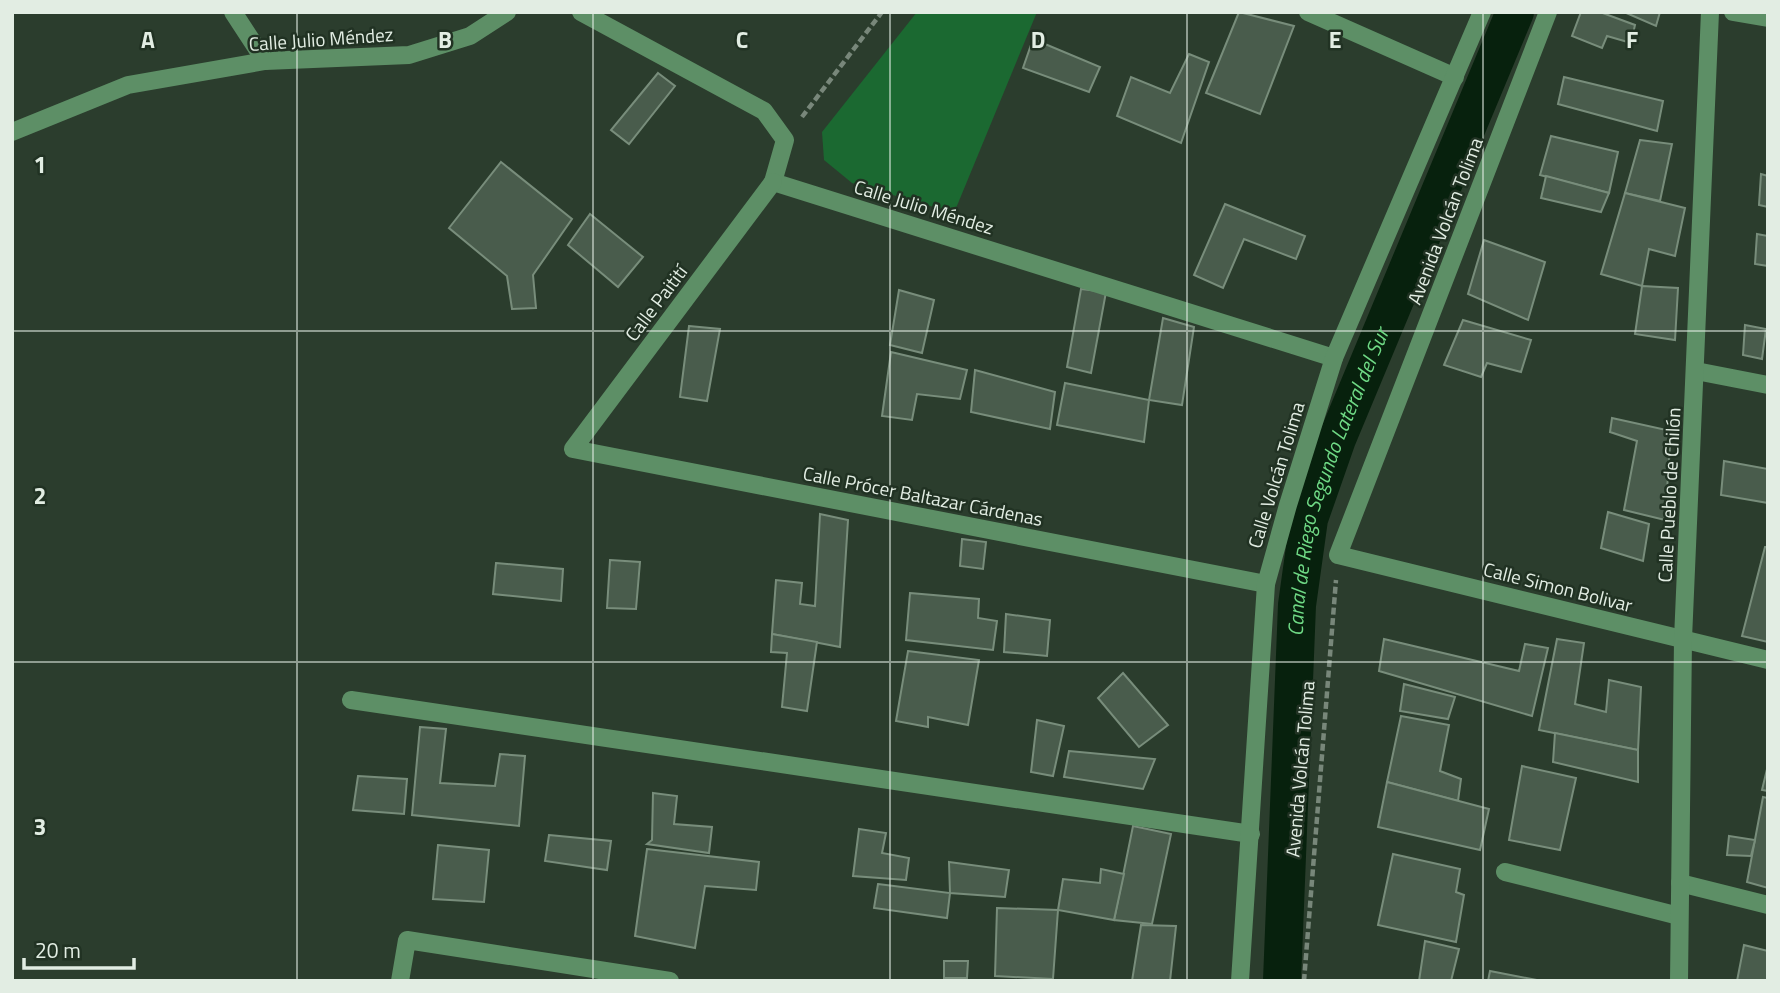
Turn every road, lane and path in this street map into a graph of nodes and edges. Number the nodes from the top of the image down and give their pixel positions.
1 (233, 12) edge
2 (507, 12) edge
3 (581, 12) edge
4 (882, 12) edge
5 (1308, 12) edge
6 (1482, 12) edge
7 (1548, 12) edge
8 (1710, 12) edge
9 (1733, 12) edge
10 (1768, 18) edge
11 (265, 61) junction
12 (1455, 77) junction
13 (12, 132) edge
14 (785, 140) junction
15 (773, 182) junction
16 (1334, 358) junction
17 (1696, 372) junction
18 (1768, 385) edge
19 (573, 449) joint
20 (1338, 555) junction
21 (1266, 584) junction
22 (1683, 639) junction
23 (1768, 660) edge
24 (351, 700) dead end
25 (1251, 834) junction
26 (1505, 872) dead end
27 (1680, 883) junction
28 (1768, 905) edge
29 (1679, 916) junction
30 (400, 981) edge
31 (670, 981) edge
32 (1240, 981) edge
33 (1304, 981) edge
34 (1679, 981) edge

1 - 11 street
2 - 11 street, Calle Julio Méndez
3 - 14 street
4 - 14 path
5 - 12 street
6 - 12 street, Calle Volcán Tolima
7 - 20 street, Avenida Volcán Tolima
8 - 17 street, Calle Pueblo de Chilón
9 - 10 street
11 - 13 street, Calle Julio Méndez
12 - 16 street, Calle Volcán Tolima
14 - 15 street
15 - 16 street, Calle Julio Méndez
15 - 19 street, Calle Paitití
16 - 21 street, Calle Volcán Tolima
17 - 18 street
17 - 22 street, Calle Pueblo de Chilón
19 - 21 street, Calle Prócer Baltazar Cárdenas
20 - 22 street, Calle Simon Bolivar
20 - 33 path, Avenida Volcán Tolima
21 - 25 street, Calle Volcán Tolima
22 - 23 street, Calle Simon Bolivar
22 - 27 street, Calle Pueblo de Chilón
24 - 25 street
25 - 32 street, Calle Volcán Tolima
26 - 29 street
27 - 28 street
27 - 29 street, Calle Pueblo de Chilón
29 - 34 street, Calle Pueblo de Chilón
30 - 31 street

